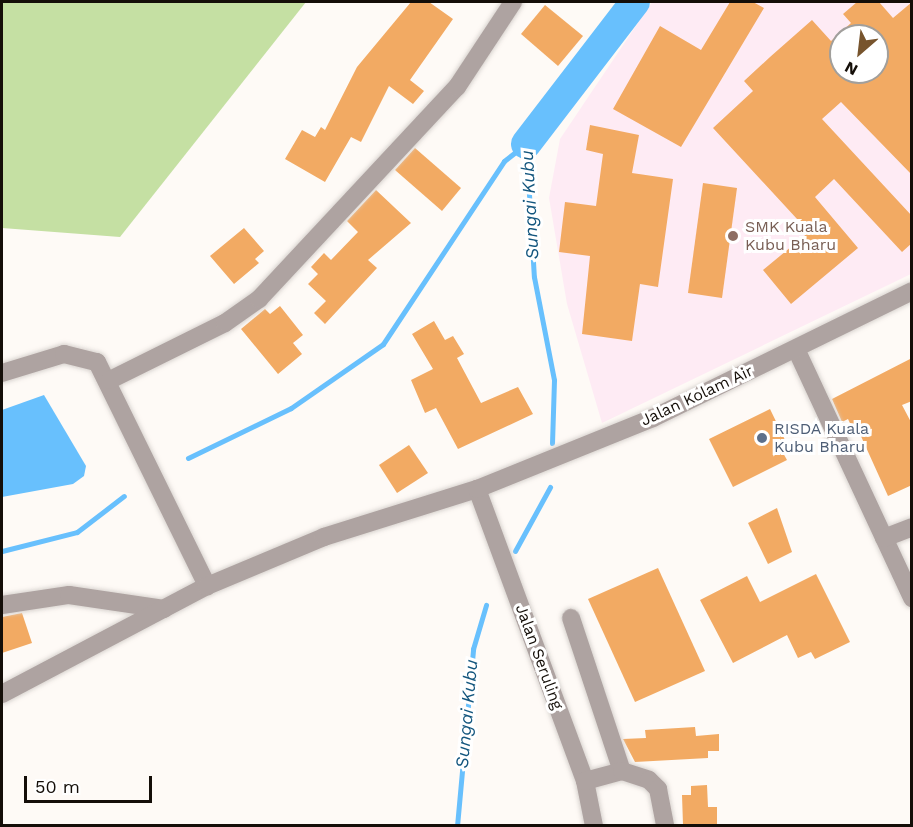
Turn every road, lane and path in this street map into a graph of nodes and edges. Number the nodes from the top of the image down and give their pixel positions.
1 (513, 2) edge
2 (912, 291) edge
3 (796, 349) junction
4 (2, 373) edge
5 (110, 380) junction
6 (477, 489) junction
7 (912, 526) edge
8 (884, 538) junction
9 (207, 585) junction
10 (912, 598) edge
11 (2, 605) edge
12 (164, 609) junction
13 (571, 618) dead end
14 (2, 694) edge
15 (622, 771) junction
16 (585, 781) junction
17 (594, 825) edge
18 (665, 825) edge

1 - 5 street
2 - 3 street, Jalan Kolam Air
3 - 6 street, Jalan Kolam Air
3 - 8 street
4 - 5 street
5 - 9 street
6 - 9 street, Jalan Kolam Air
6 - 16 street, Jalan Seruling
7 - 8 street
8 - 10 street
9 - 12 street, Jalan Kolam Air
11 - 12 street
12 - 14 street, Jalan Kolam Air
13 - 15 street
15 - 16 street
15 - 18 street
16 - 17 street, Jalan Seruling

